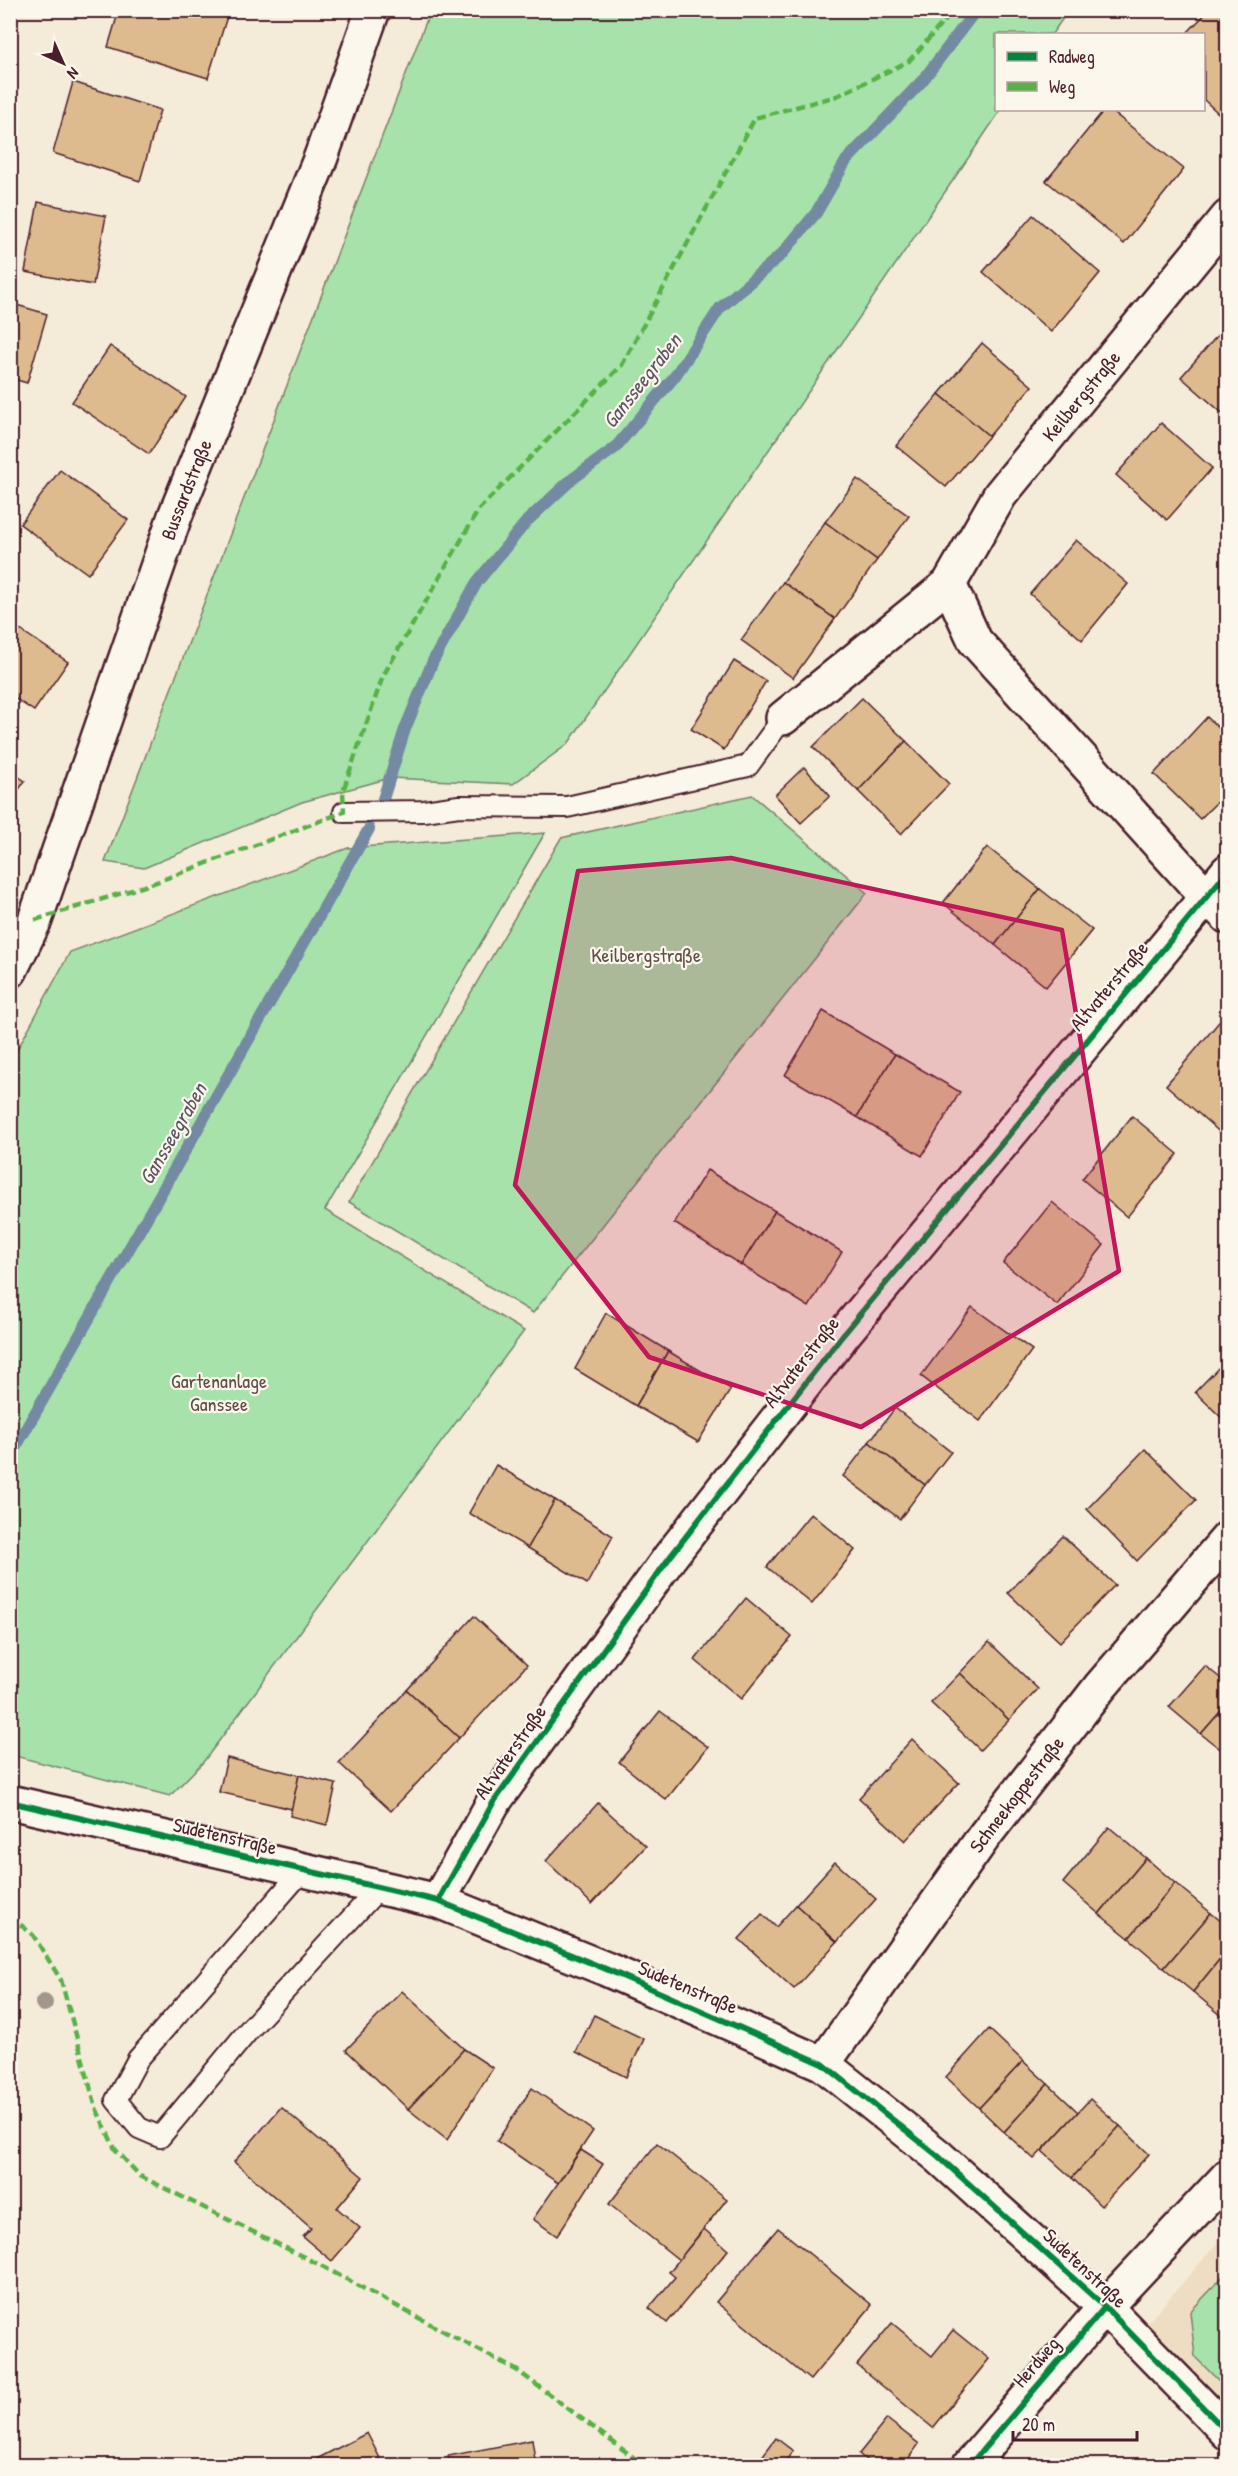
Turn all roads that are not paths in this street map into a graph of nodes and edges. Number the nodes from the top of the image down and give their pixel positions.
1 (373, 10) edge
2 (1227, 217) edge
3 (950, 584) junction
4 (783, 718) joint
5 (344, 812) dead end
6 (1227, 871) edge
7 (1217, 906) edge
8 (10, 971) edge
9 (1227, 1538) edge
10 (10, 1802) edge
11 (302, 1871) junction
12 (380, 1887) junction
13 (438, 1901) junction
14 (823, 2064) junction
15 (1227, 2176) edge
16 (1105, 2307) junction
17 (1227, 2433) edge
18 (969, 2466) edge

1 - 8 street, Bussardstraße
2 - 3 street, Keilbergstraße
3 - 4 street, Keilbergstraße
3 - 7 street
4 - 5 lane
6 - 7 street, Altvaterstraße
7 - 13 street, Altvaterstraße
9 - 14 street, Schneekoppestraße
10 - 11 street, Sudetenstraße
11 - 12 street, Sudetenstraße
11 - 12 lane
12 - 13 street, Sudetenstraße
13 - 14 street, Sudetenstraße
14 - 16 street, Sudetenstraße
15 - 16 street, Herdweg
16 - 17 street, Sudetenstraße
16 - 18 street, Herdweg

